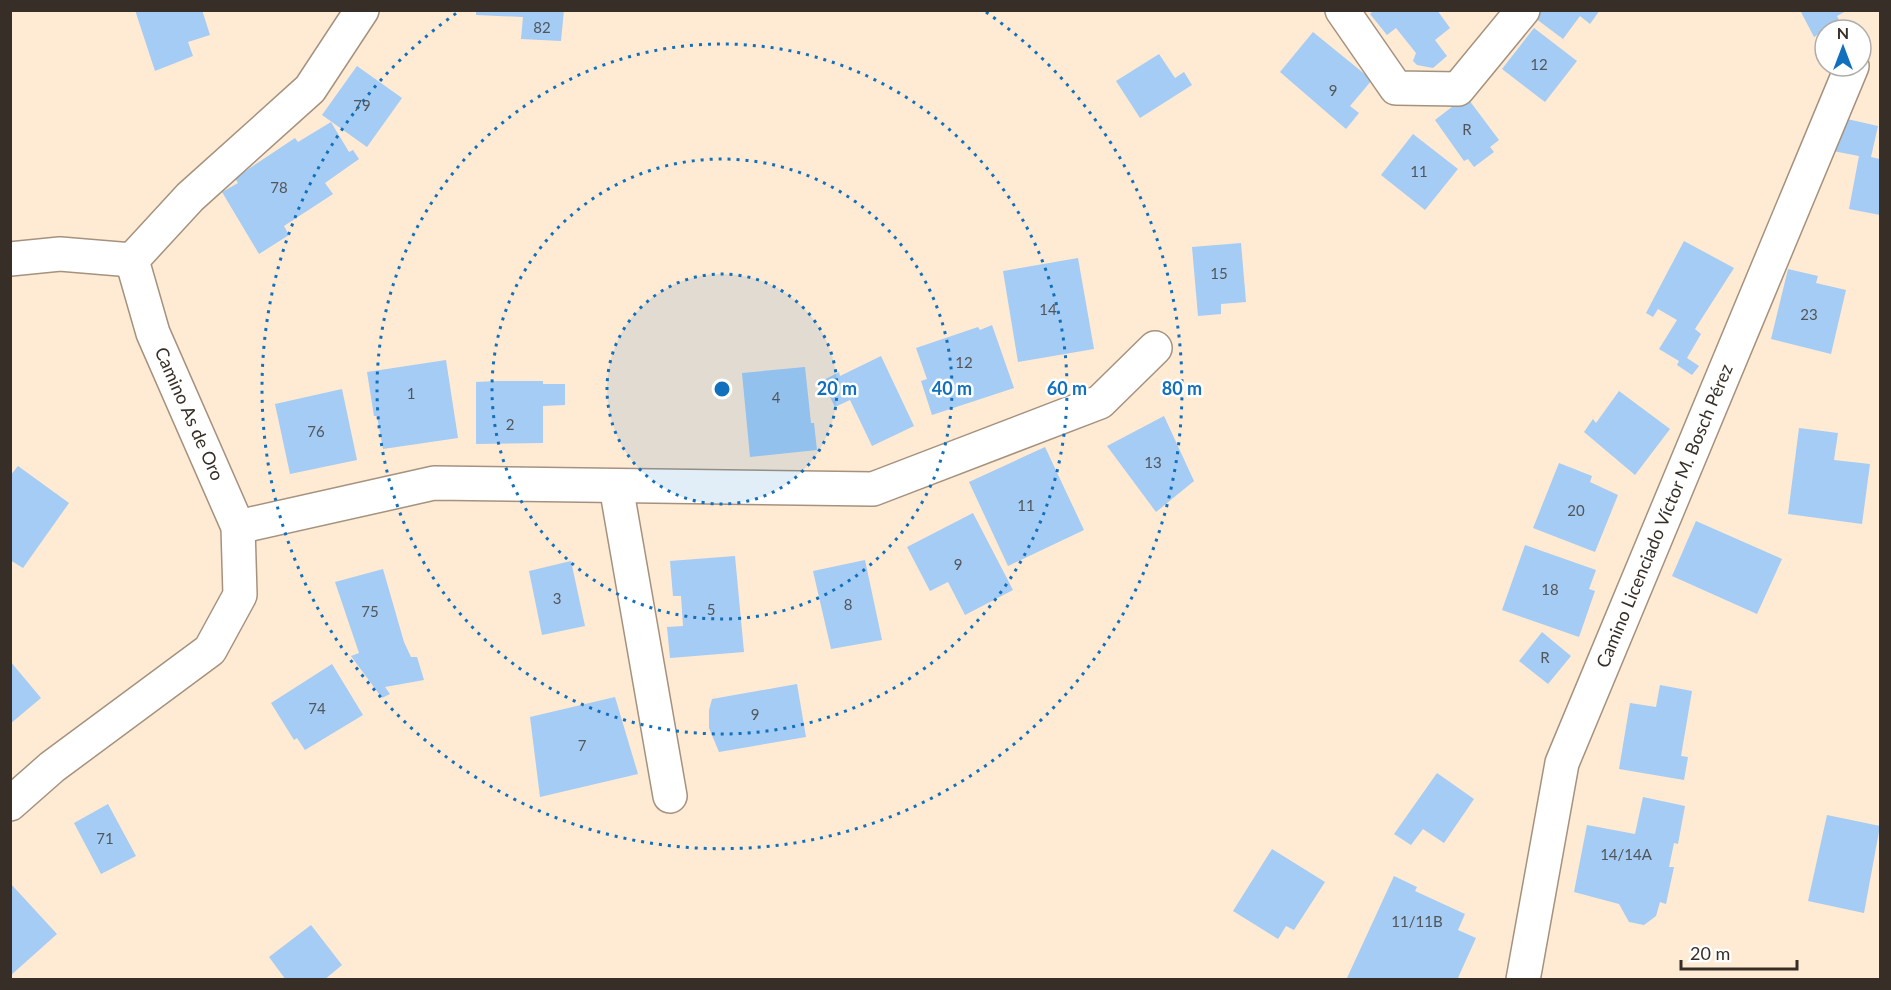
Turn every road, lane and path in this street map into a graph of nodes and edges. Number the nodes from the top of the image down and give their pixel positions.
1 (362, 10) edge
2 (1342, 10) edge
3 (1523, 10) edge
4 (1847, 78) edge
5 (10, 259) edge
6 (132, 260) junction
7 (1155, 348) dead end
8 (616, 486) junction
9 (238, 527) junction
10 (670, 796) dead end
11 (10, 804) edge
12 (1523, 980) edge

1 - 6 street
2 - 3 street
4 - 12 street, Camino Licenciado Víctor M. Bosch Pérez
5 - 6 street
6 - 9 street, Camino As de Oro
7 - 8 street
8 - 9 street
8 - 10 street
9 - 11 street, Camino As de Oro

